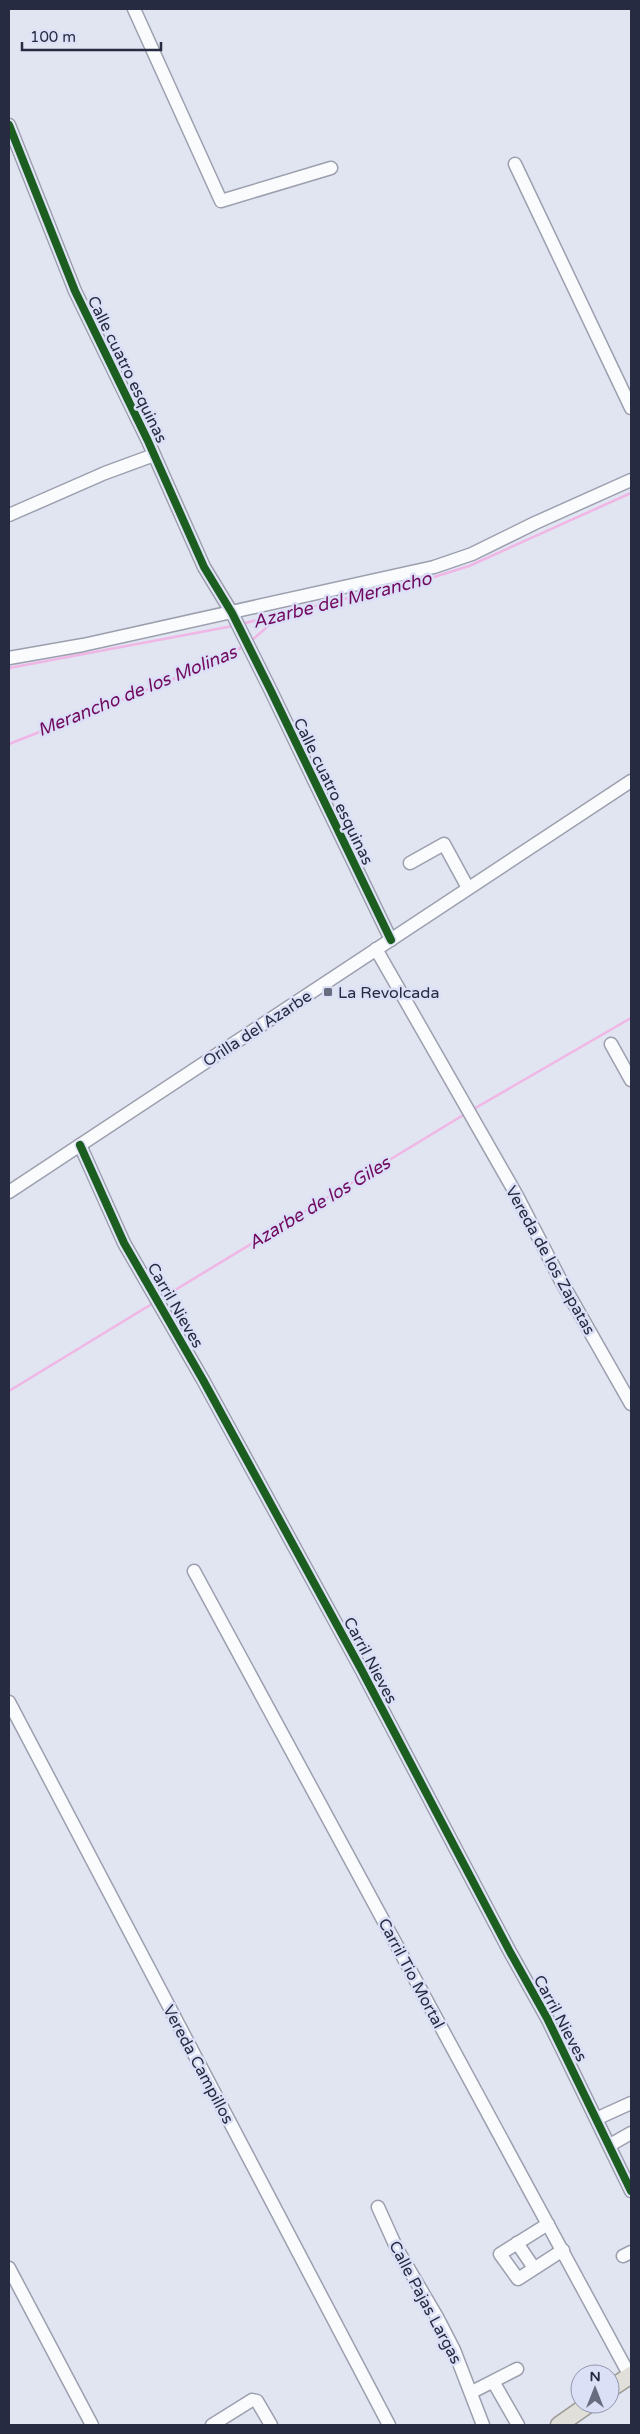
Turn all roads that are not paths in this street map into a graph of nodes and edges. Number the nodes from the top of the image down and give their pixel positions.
1 (134, 9) edge
2 (9, 125) edge
3 (514, 164) dead end
4 (331, 168) dead end
5 (631, 408) edge
6 (154, 455) junction
7 (631, 480) edge
8 (9, 515) edge
9 (234, 620) junction
10 (9, 658) edge
11 (631, 781) edge
12 (410, 863) dead end
13 (468, 888) junction
14 (391, 940) junction
15 (376, 949) junction
16 (611, 1044) dead end
17 (631, 1080) edge
18 (80, 1145) junction
19 (9, 1192) edge
20 (631, 1404) edge
21 (194, 1571) dead end
22 (9, 1702) edge
23 (631, 2103) edge
24 (598, 2118) junction
25 (631, 2133) edge
26 (610, 2145) junction
27 (630, 2186) edge
28 (378, 2207) dead end
29 (548, 2224) junction
30 (517, 2243) junction
31 (563, 2250) junction
32 (9, 2268) edge
33 (534, 2268) junction
34 (518, 2369) dead end
35 (631, 2375) edge
36 (494, 2382) junction
37 (620, 2383) edge
38 (472, 2392) junction
39 (575, 2414) edge
40 (92, 2425) edge
41 (212, 2425) edge
42 (271, 2425) edge
43 (389, 2425) edge
44 (482, 2425) edge
45 (518, 2425) edge
46 (559, 2425) edge

1 - 4 street
2 - 6 street, Calle cuatro esquinas
3 - 5 street
6 - 8 street
6 - 9 street, Calle cuatro esquinas
7 - 9 street
9 - 10 street
9 - 14 street, Calle cuatro esquinas
11 - 13 street, Orilla del Azarbe
12 - 13 street
13 - 14 street, Orilla del Azarbe
14 - 15 street, Orilla del Azarbe
15 - 18 street, Orilla del Azarbe
15 - 20 street, Vereda de los Zapatas
16 - 17 street
18 - 19 street, Orilla del Azarbe
18 - 24 street, Carril Nieves
21 - 29 street, Carril Tio Mortal
22 - 43 street, Vereda Campillos
23 - 24 street
24 - 26 street, Carril Nieves
25 - 26 street
26 - 27 street, Carril Nieves
28 - 38 street, Calle Pajas Largas
29 - 30 street
29 - 31 street, Carril Tio Mortal
30 - 33 street
30 - 33 street
31 - 33 street
31 - 35 street, Carril Tio Mortal
32 - 40 street
34 - 36 street
35 - 37 main road
36 - 38 street
36 - 45 street
38 - 44 street, Calle Pajas Largas
39 - 46 main road
41 - 42 street

